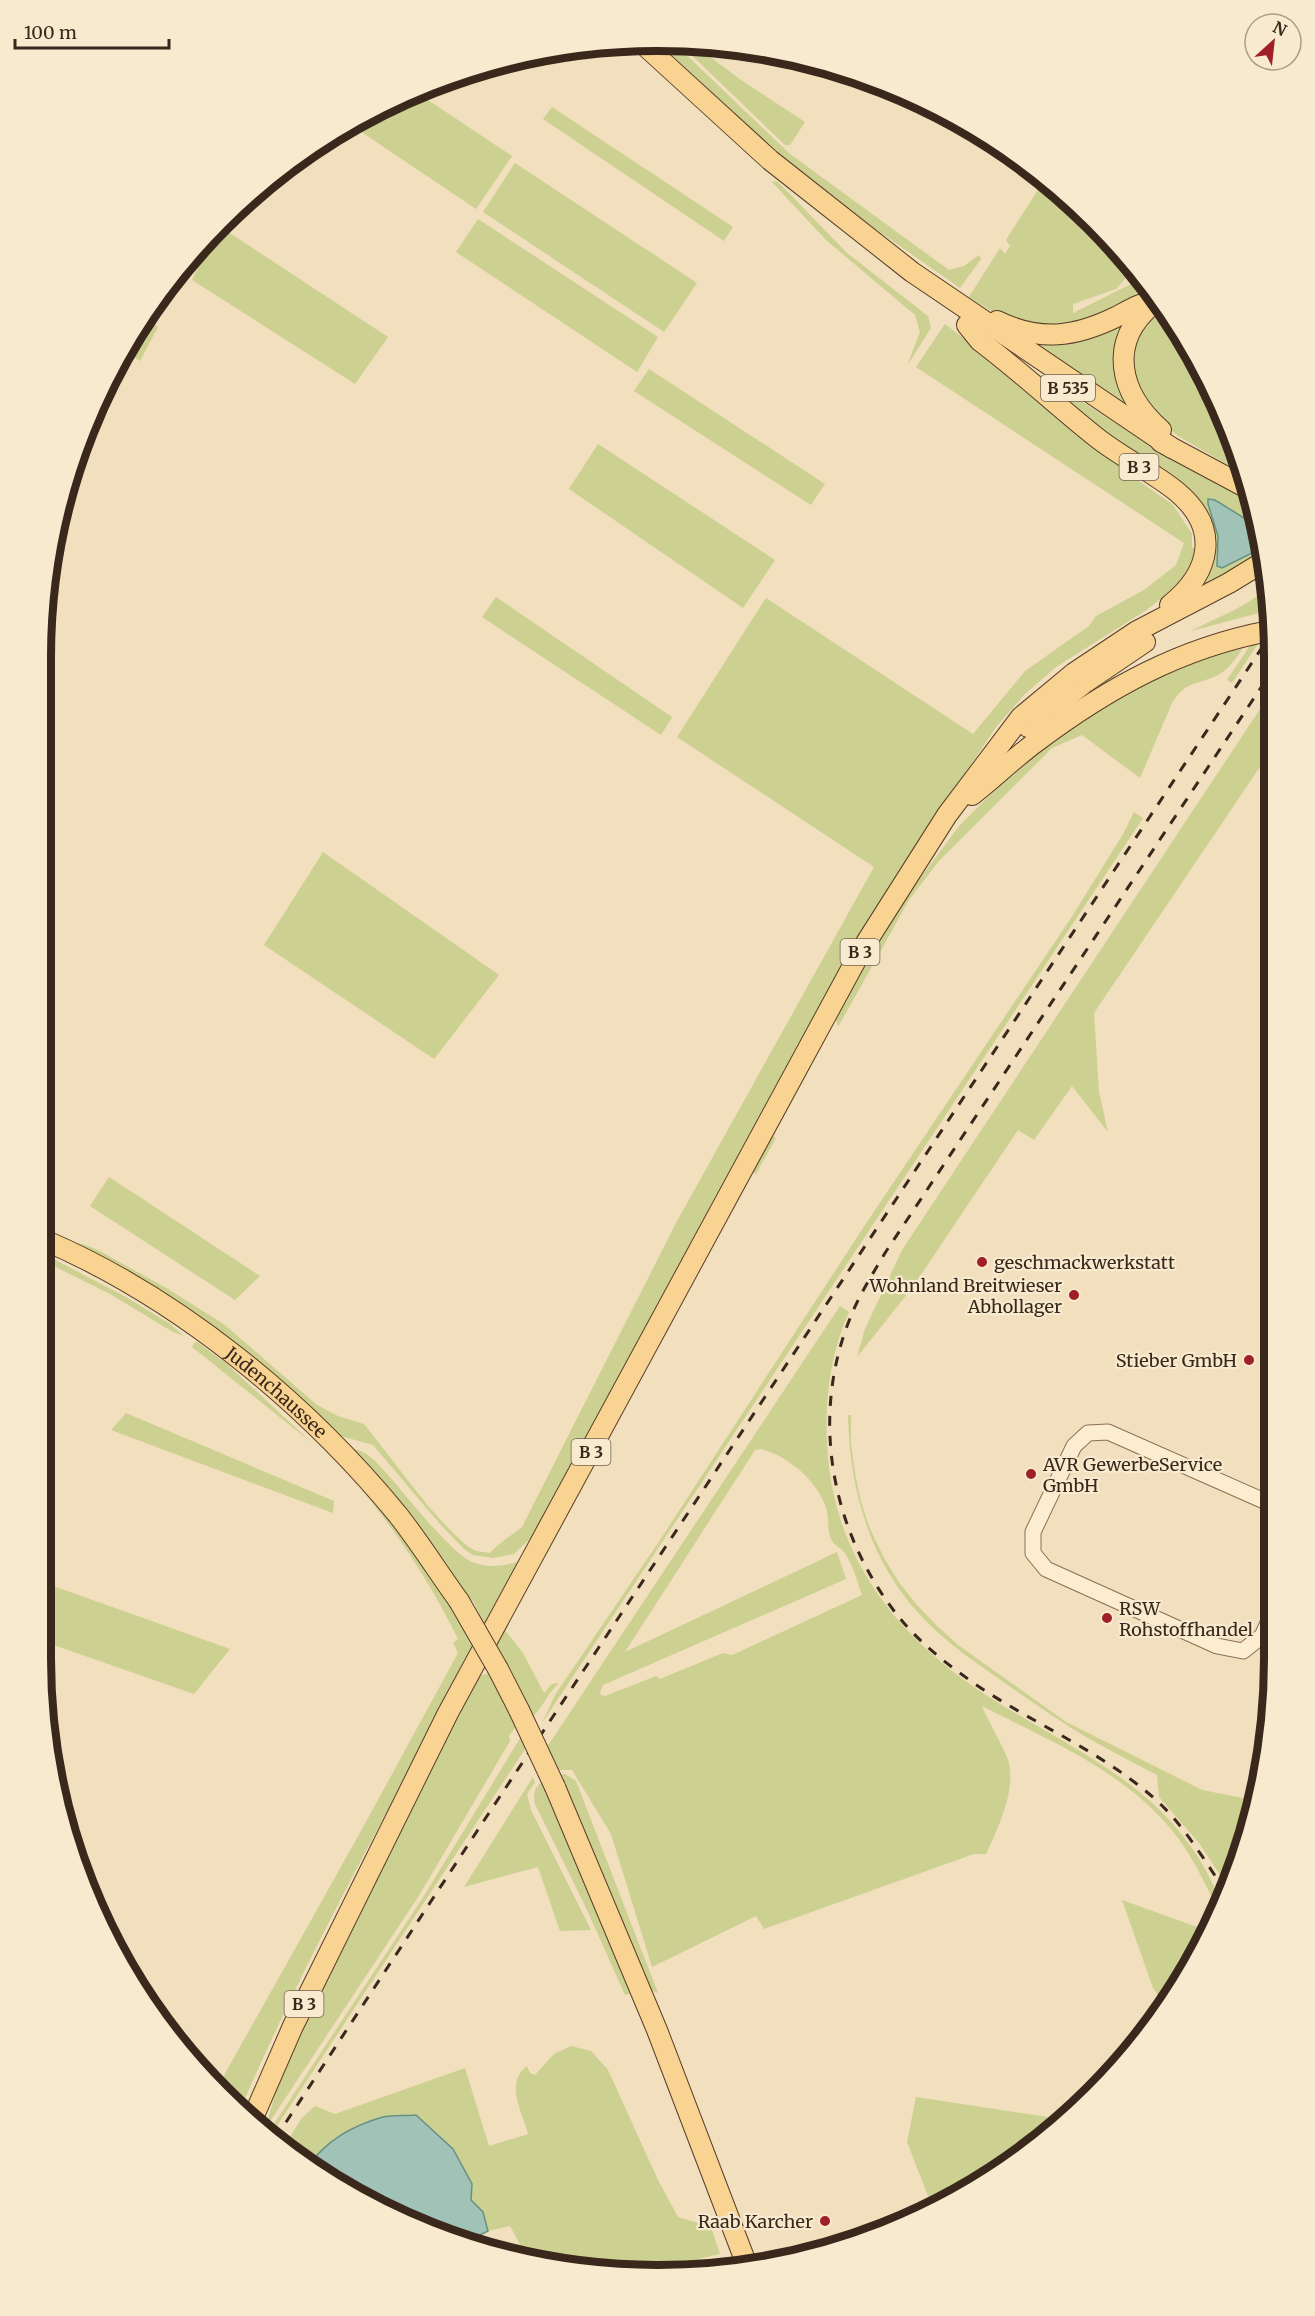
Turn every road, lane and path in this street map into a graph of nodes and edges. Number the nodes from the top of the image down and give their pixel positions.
1 (651, 51) edge
2 (773, 163) junction
3 (1149, 302) edge
4 (1152, 307) edge
5 (957, 308) junction
6 (1180, 453) junction
7 (1238, 483) edge
8 (1257, 566) edge
9 (1259, 578) edge
10 (1137, 631) junction
11 (1263, 632) edge
12 (990, 760) junction
13 (947, 815) junction
14 (51, 1244) edge
15 (1264, 1501) edge
16 (1264, 1632) edge
17 (256, 2112) edge
18 (744, 2259) edge

1 - 2 main road, B 535
2 - 5 main road, B 535
2 - 5 main road, B 535
3 - 5 main road, B 535
4 - 6 main road, B 3
5 - 6 main road, B 535
5 - 10 main road, B 3
6 - 7 main road, B 3
8 - 10 main road, B 3
9 - 12 main road, B 3
10 - 12 main road, B 3
11 - 13 main road, B 3
12 - 13 main road, B 3
13 - 17 main road, B 3
14 - 18 main road, Judenchaussee, bridge
15 - 16 street

